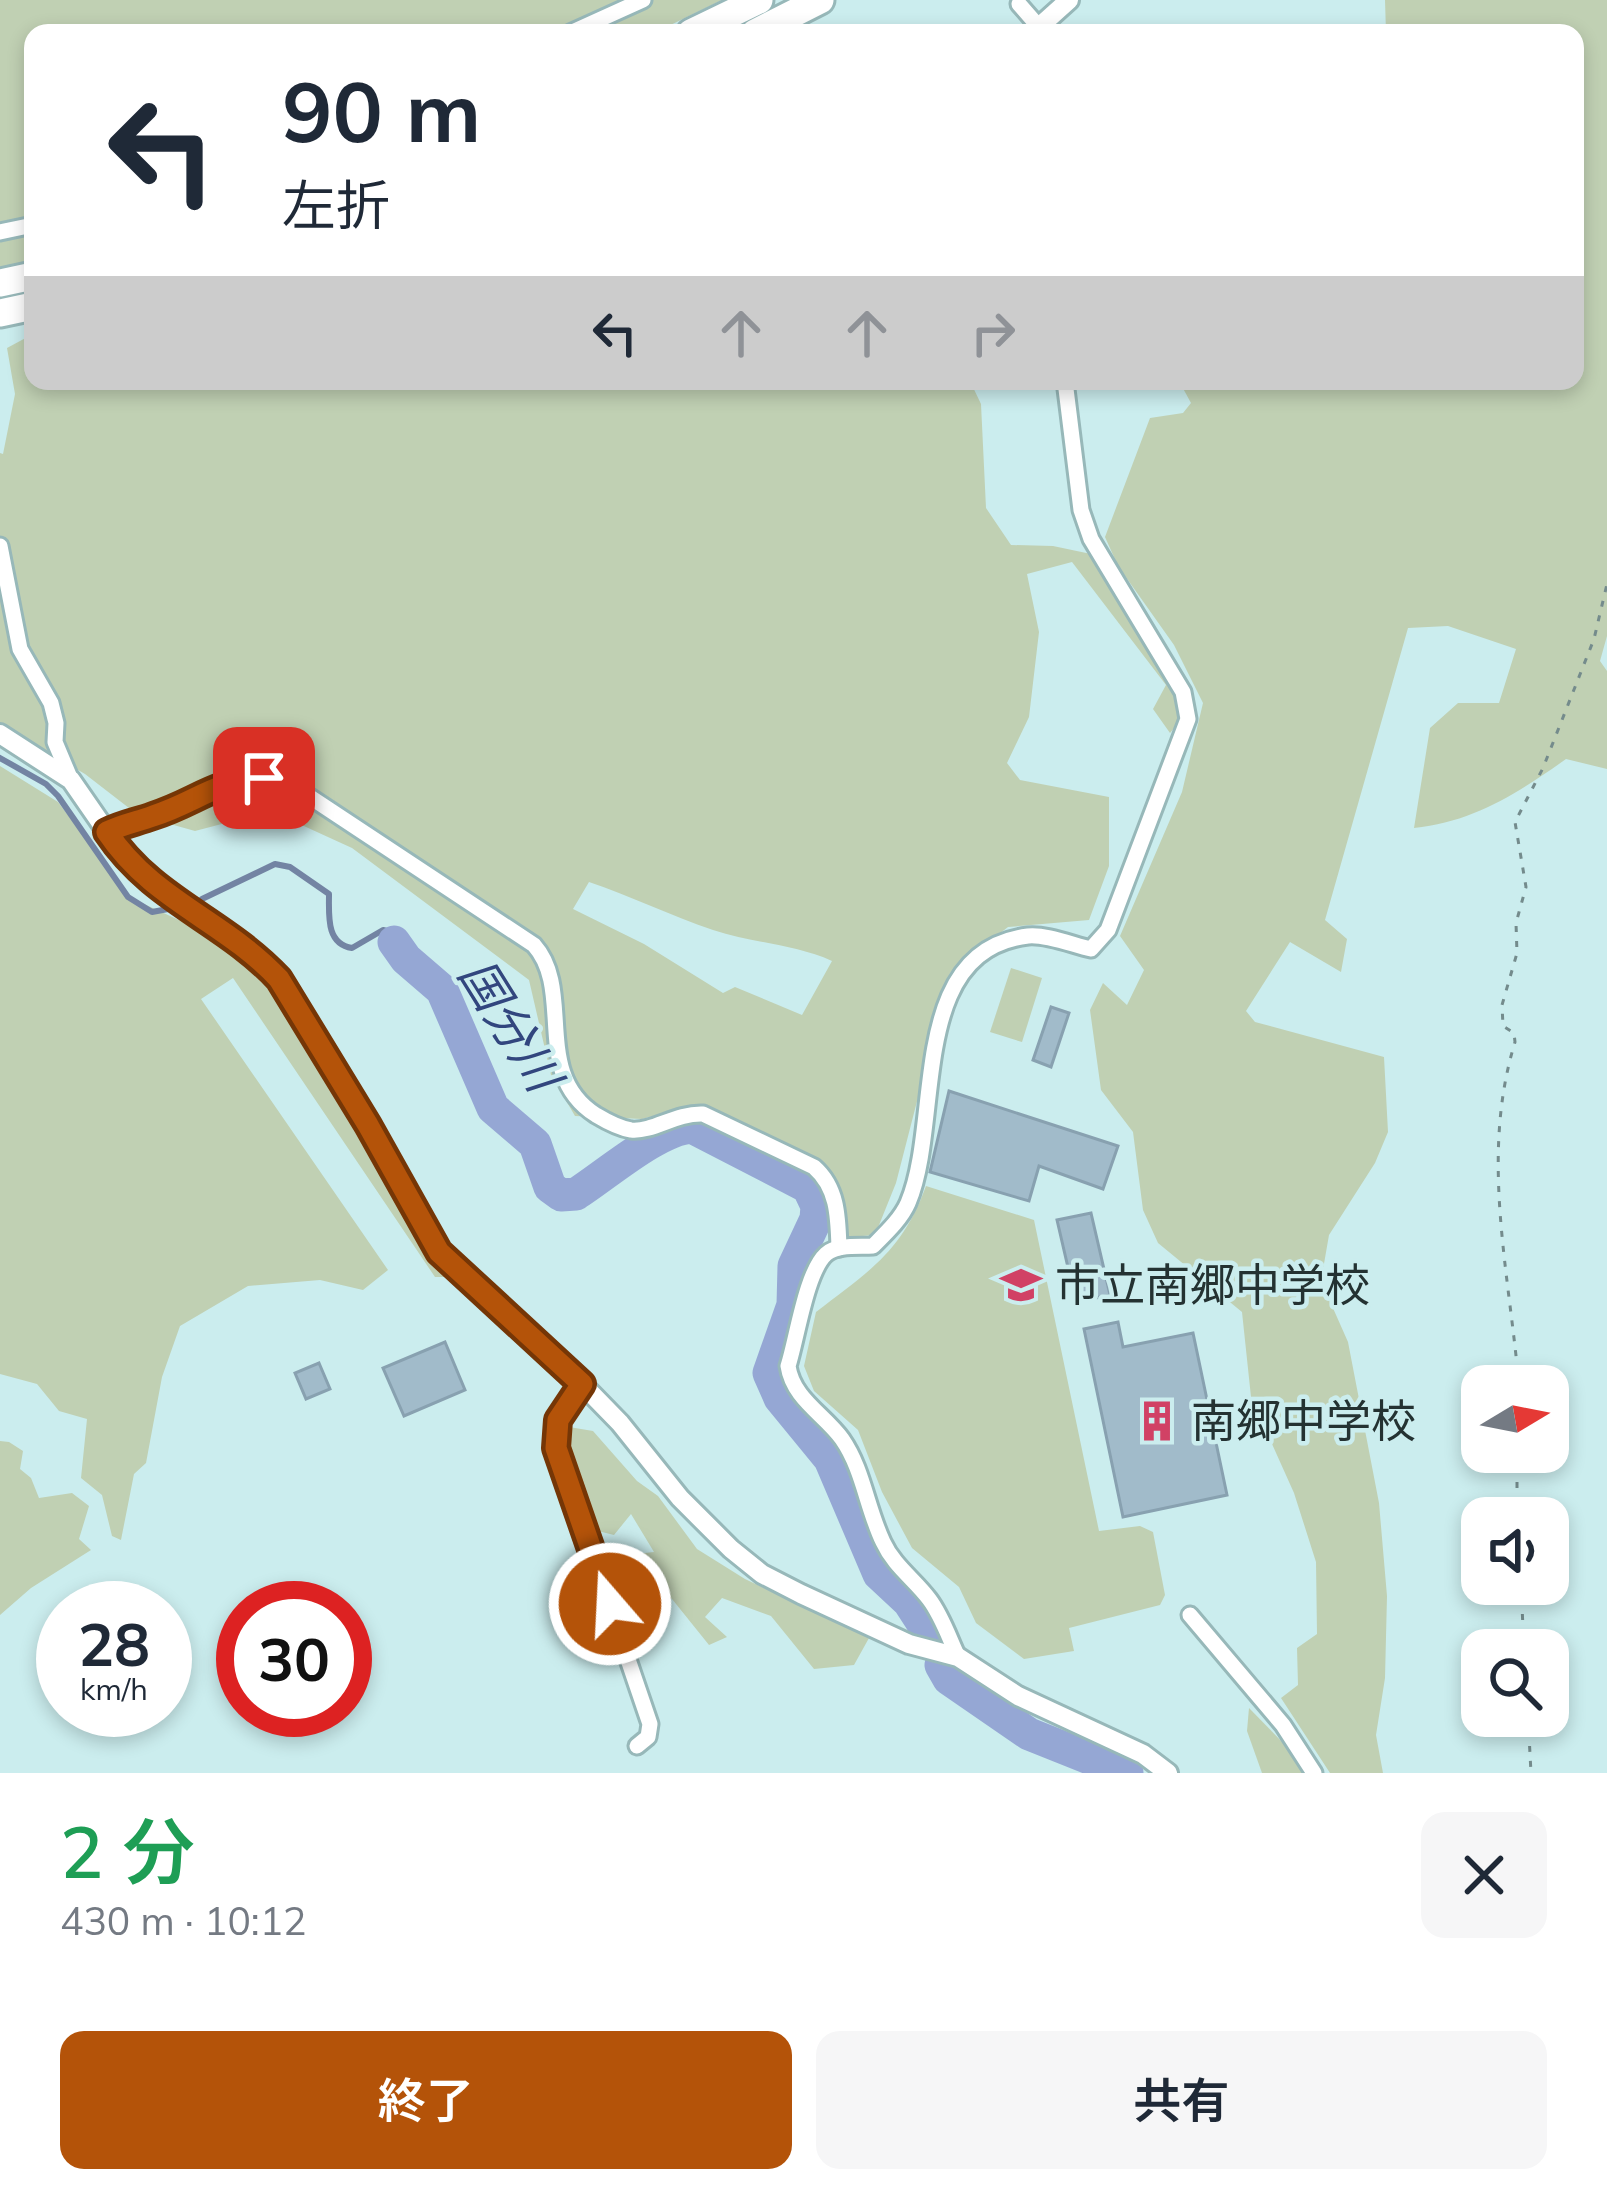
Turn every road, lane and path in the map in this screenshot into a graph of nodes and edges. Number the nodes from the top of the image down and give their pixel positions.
1 (643, 0) edge
2 (759, 0) edge
3 (820, 0) edge
4 (1069, 0) edge
5 (1019, 4) dead end
6 (590, 24) edge
7 (710, 24) edge
8 (773, 24) edge
9 (1034, 24) edge
10 (1045, 24) edge
11 (1067, 390) edge
12 (0, 546) edge
13 (1607, 584) edge
14 (0, 734) edge
15 (71, 779) junction
16 (107, 832) junction
17 (839, 1248) junction
18 (1517, 1365) edge
19 (582, 1384) junction
20 (1190, 1615) dead end
21 (958, 1658) junction
22 (1529, 1737) edge
23 (637, 1746) dead end
24 (1168, 1773) edge
25 (1314, 1773) edge
26 (1531, 1773) edge

1 - 6 street
2 - 7 highway
3 - 8 highway
4 - 10 street
5 - 9 street
11 - 17 street
12 - 15 street
13 - 18 path
14 - 15 street
15 - 16 street
16 - 17 street
16 - 19 street
17 - 21 street
19 - 21 street
19 - 23 street
20 - 25 street
21 - 24 street
22 - 26 path

